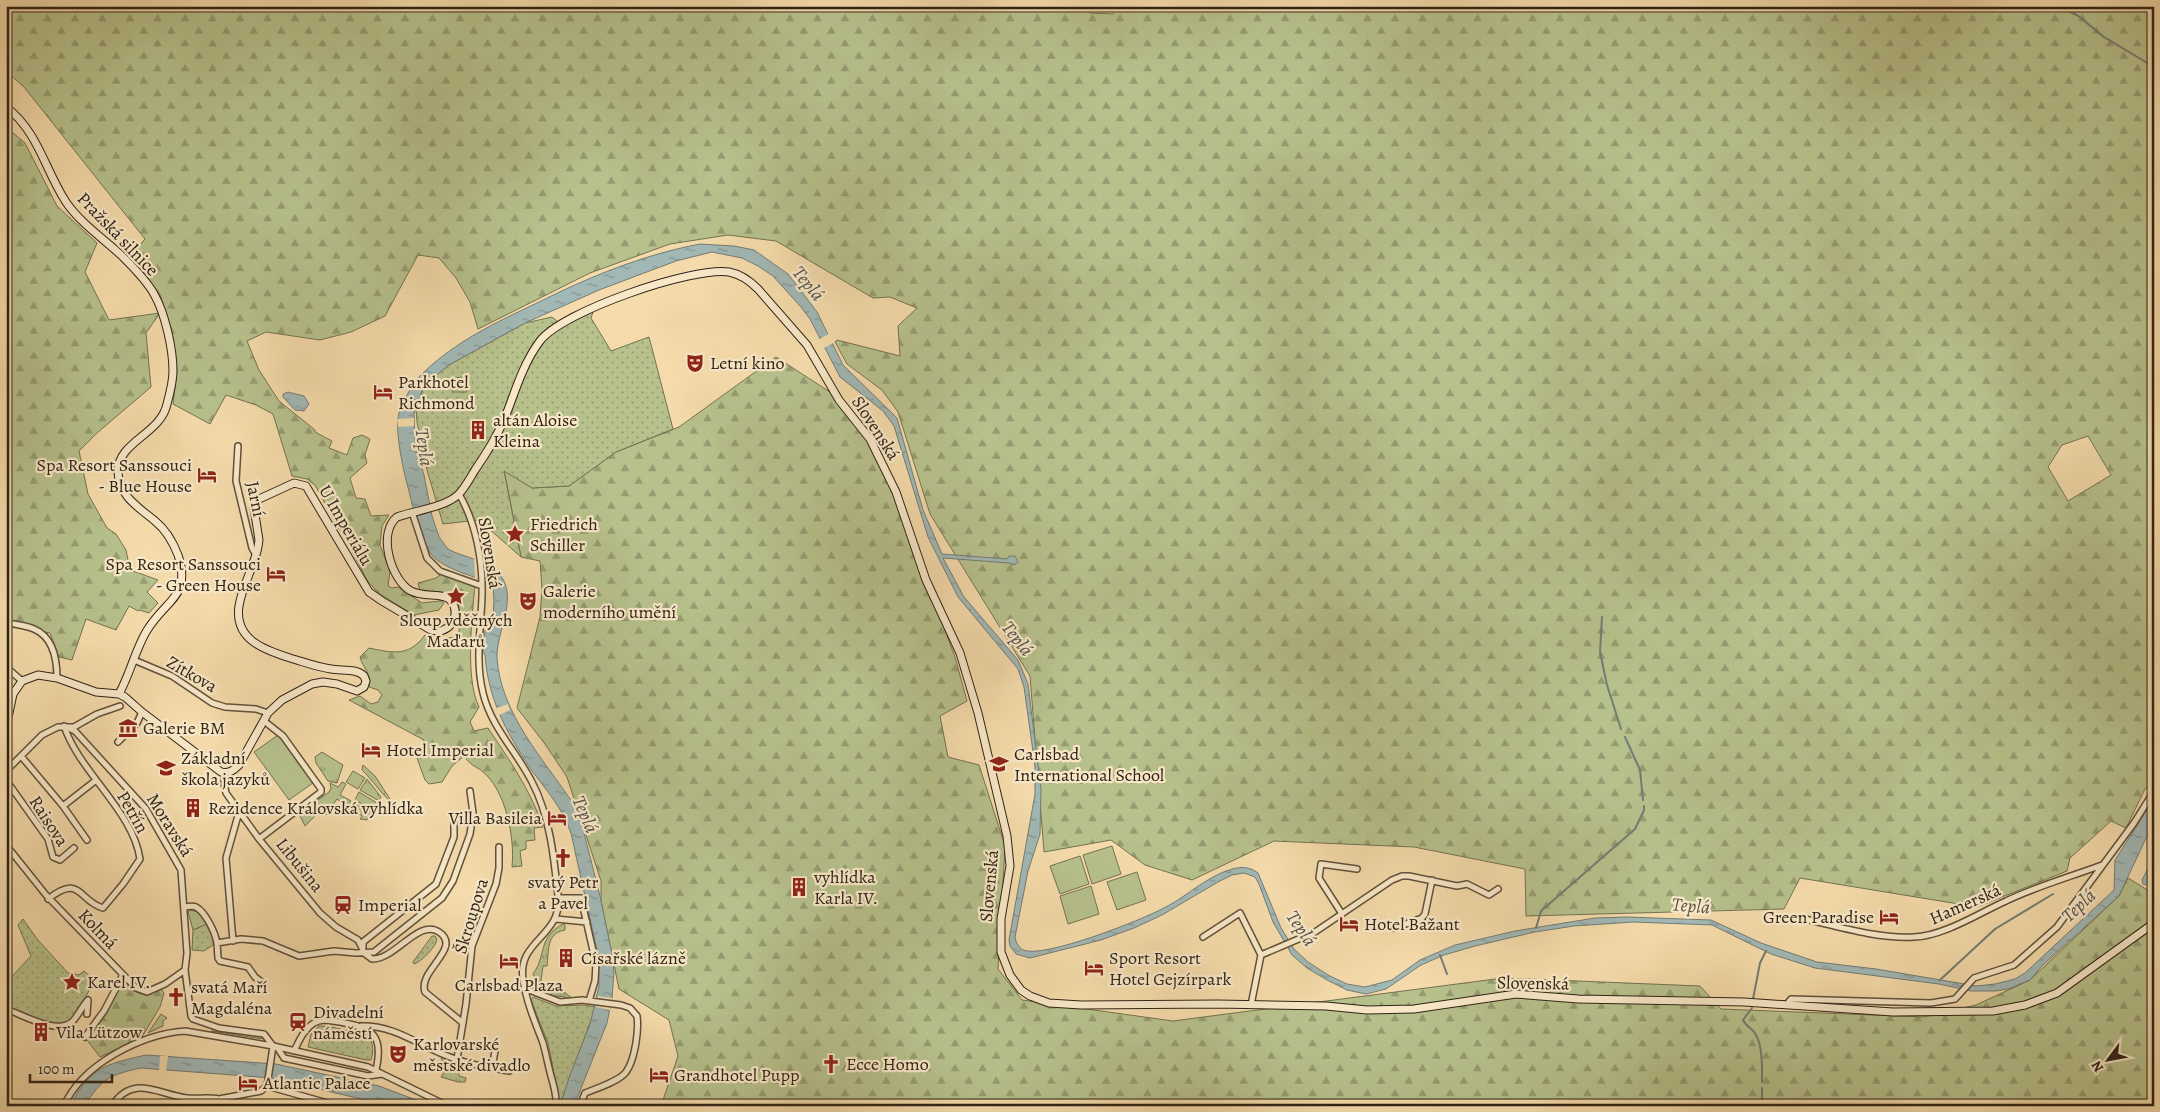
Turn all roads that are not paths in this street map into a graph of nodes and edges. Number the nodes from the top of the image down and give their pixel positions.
1 (6, 107) edge
2 (238, 446) dead end
3 (459, 494) junction
4 (413, 512) junction
5 (256, 555) junction
6 (482, 586) junction
7 (6, 622) edge
8 (134, 660) junction
9 (6, 667) edge
10 (56, 678) junction
11 (22, 681) junction
12 (119, 694) junction
13 (120, 706) dead end
14 (142, 712) junction
15 (268, 713) junction
16 (264, 721) junction
17 (64, 726) junction
18 (6, 727) edge
19 (118, 742) dead end
20 (21, 756) junction
21 (6, 771) edge
22 (226, 773) junction
23 (6, 780) edge
24 (95, 780) junction
25 (470, 790) dead end
26 (2154, 791) edge
27 (63, 806) junction
28 (239, 812) junction
29 (454, 815) dead end
30 (259, 838) junction
31 (86, 840) dead end
32 (6, 845) edge
33 (498, 847) dead end
34 (74, 848) dead end
35 (2102, 865) junction
36 (1357, 869) dead end
37 (1432, 880) junction
38 (436, 884) junction
39 (1498, 889) dead end
40 (447, 891) junction
41 (48, 898) junction
42 (558, 898) junction
43 (184, 907) junction
44 (1342, 914) junction
45 (556, 919) junction
46 (1805, 919) dead end
47 (587, 922) junction
48 (2154, 924) edge
49 (1394, 928) dead end
50 (1203, 938) dead end
51 (233, 941) junction
52 (218, 943) junction
53 (364, 952) junction
54 (1261, 955) junction
55 (185, 970) junction
56 (123, 975) junction
57 (262, 983) dead end
58 (524, 988) junction
59 (589, 1001) junction
60 (1251, 1005) junction
61 (1786, 1006) junction
62 (6, 1009) edge
63 (87, 1014) dead end
64 (463, 1023) junction
65 (361, 1026) junction
66 (84, 1037) dead end
67 (496, 1046) dead end
68 (275, 1047) junction
69 (294, 1051) junction
70 (457, 1060) junction
71 (492, 1067) junction
72 (376, 1070) junction
73 (510, 1071) dead end
74 (382, 1074) junction
75 (266, 1086) junction
76 (219, 1099) junction
77 (581, 1103) edge
78 (113, 1104) edge
79 (64, 1106) edge
80 (206, 1106) edge
81 (338, 1106) edge
82 (448, 1106) edge
83 (556, 1106) edge

1 - 8 street, Pražská silnice
2 - 5 street, Jarní
3 - 4 street, U Imperiálu
3 - 6 street, Slovenská
3 - 60 street, Slovenská
4 - 5 street, U Imperiálu
4 - 6 street
5 - 15 street, U Imperiálu
6 - 42 street, Slovenská
7 - 10 street
8 - 12 street, Pražská silnice
8 - 15 street, Zítkova
9 - 11 street
10 - 11 street
10 - 12 street
11 - 18 street
12 - 14 street
13 - 17 street
14 - 19 street
14 - 22 street
15 - 16 street, U Imperiálu
16 - 22 street, U Imperiálu
16 - 30 street
17 - 20 street
17 - 24 street, Petřín
17 - 43 street, Moravská
20 - 21 street
20 - 27 street, Raisova
22 - 28 street, Libušina
23 - 34 street, Raisova
24 - 27 street, Raisova
24 - 41 street, Petřín
25 - 40 street
26 - 35 street
27 - 31 street, Raisova
28 - 30 street, Libušina
28 - 51 street
29 - 38 street
30 - 53 street, Libušina
32 - 41 street, Kolmá
33 - 64 street, Škroupova
35 - 46 street, Hamerská
35 - 61 street
36 - 44 street
37 - 39 street
37 - 44 street
37 - 49 street
38 - 40 street
38 - 53 street
40 - 53 street
41 - 56 street, Kolmá
42 - 45 street, Slovenská
42 - 47 street
43 - 52 street
43 - 55 street, Moravská
44 - 54 street
45 - 47 street
45 - 58 street
47 - 59 street
48 - 61 street, Slovenská
50 - 54 street
51 - 52 street
51 - 53 street
52 - 57 street
53 - 64 street
54 - 60 street
55 - 56 street, Kolmá
55 - 68 street, Moravská
56 - 66 street
58 - 59 street
58 - 83 street
59 - 77 street
60 - 61 street, Slovenská
62 - 63 street
64 - 70 street, Škroupova
65 - 69 street
65 - 70 street
65 - 72 street
67 - 71 street
68 - 69 street
68 - 74 street
68 - 75 street
68 - 79 street
69 - 72 street
70 - 71 street
71 - 73 street
72 - 74 street
74 - 82 street
75 - 76 street
75 - 81 street
76 - 78 street
76 - 80 street

